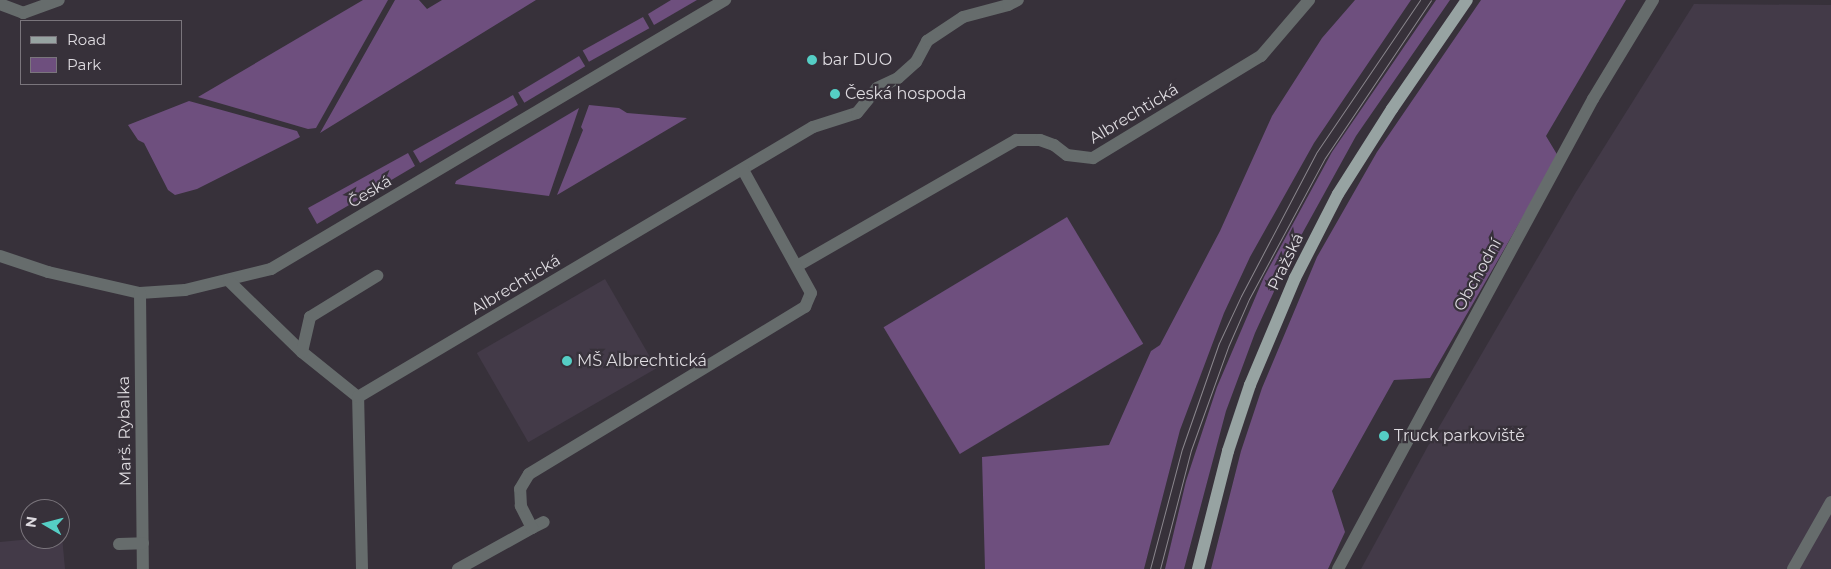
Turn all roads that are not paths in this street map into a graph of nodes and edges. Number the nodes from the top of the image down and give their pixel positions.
1 (59, 0) edge
2 (725, 0) edge
3 (1018, 0) edge
4 (1308, 0) edge
5 (1467, 0) edge
6 (1653, 0) edge
7 (0, 4) edge
8 (743, 170) junction
9 (0, 256) edge
10 (797, 266) junction
11 (377, 276) dead end
12 (229, 281) junction
13 (140, 293) junction
14 (302, 352) junction
15 (358, 397) junction
16 (1831, 502) edge
17 (544, 522) dead end
18 (532, 528) junction
19 (143, 543) junction
20 (119, 544) dead end
21 (143, 569) edge
22 (362, 569) edge
23 (458, 569) edge
24 (1198, 569) edge
25 (1338, 569) edge
26 (1793, 569) edge

1 - 7 street
2 - 12 street, Česká
3 - 8 street, Albrechtická
4 - 10 street, Albrechtická
5 - 24 main road, Pražská
6 - 25 street, Obchodní
8 - 10 street
8 - 15 street, Albrechtická
9 - 13 street, Česká
10 - 18 street
11 - 14 street
12 - 13 street, Česká
12 - 14 street
13 - 19 street, Marš. Rybalka
14 - 15 street
15 - 22 street
16 - 26 street
17 - 18 street
18 - 23 street
19 - 20 street
19 - 21 street, Marš. Rybalka

